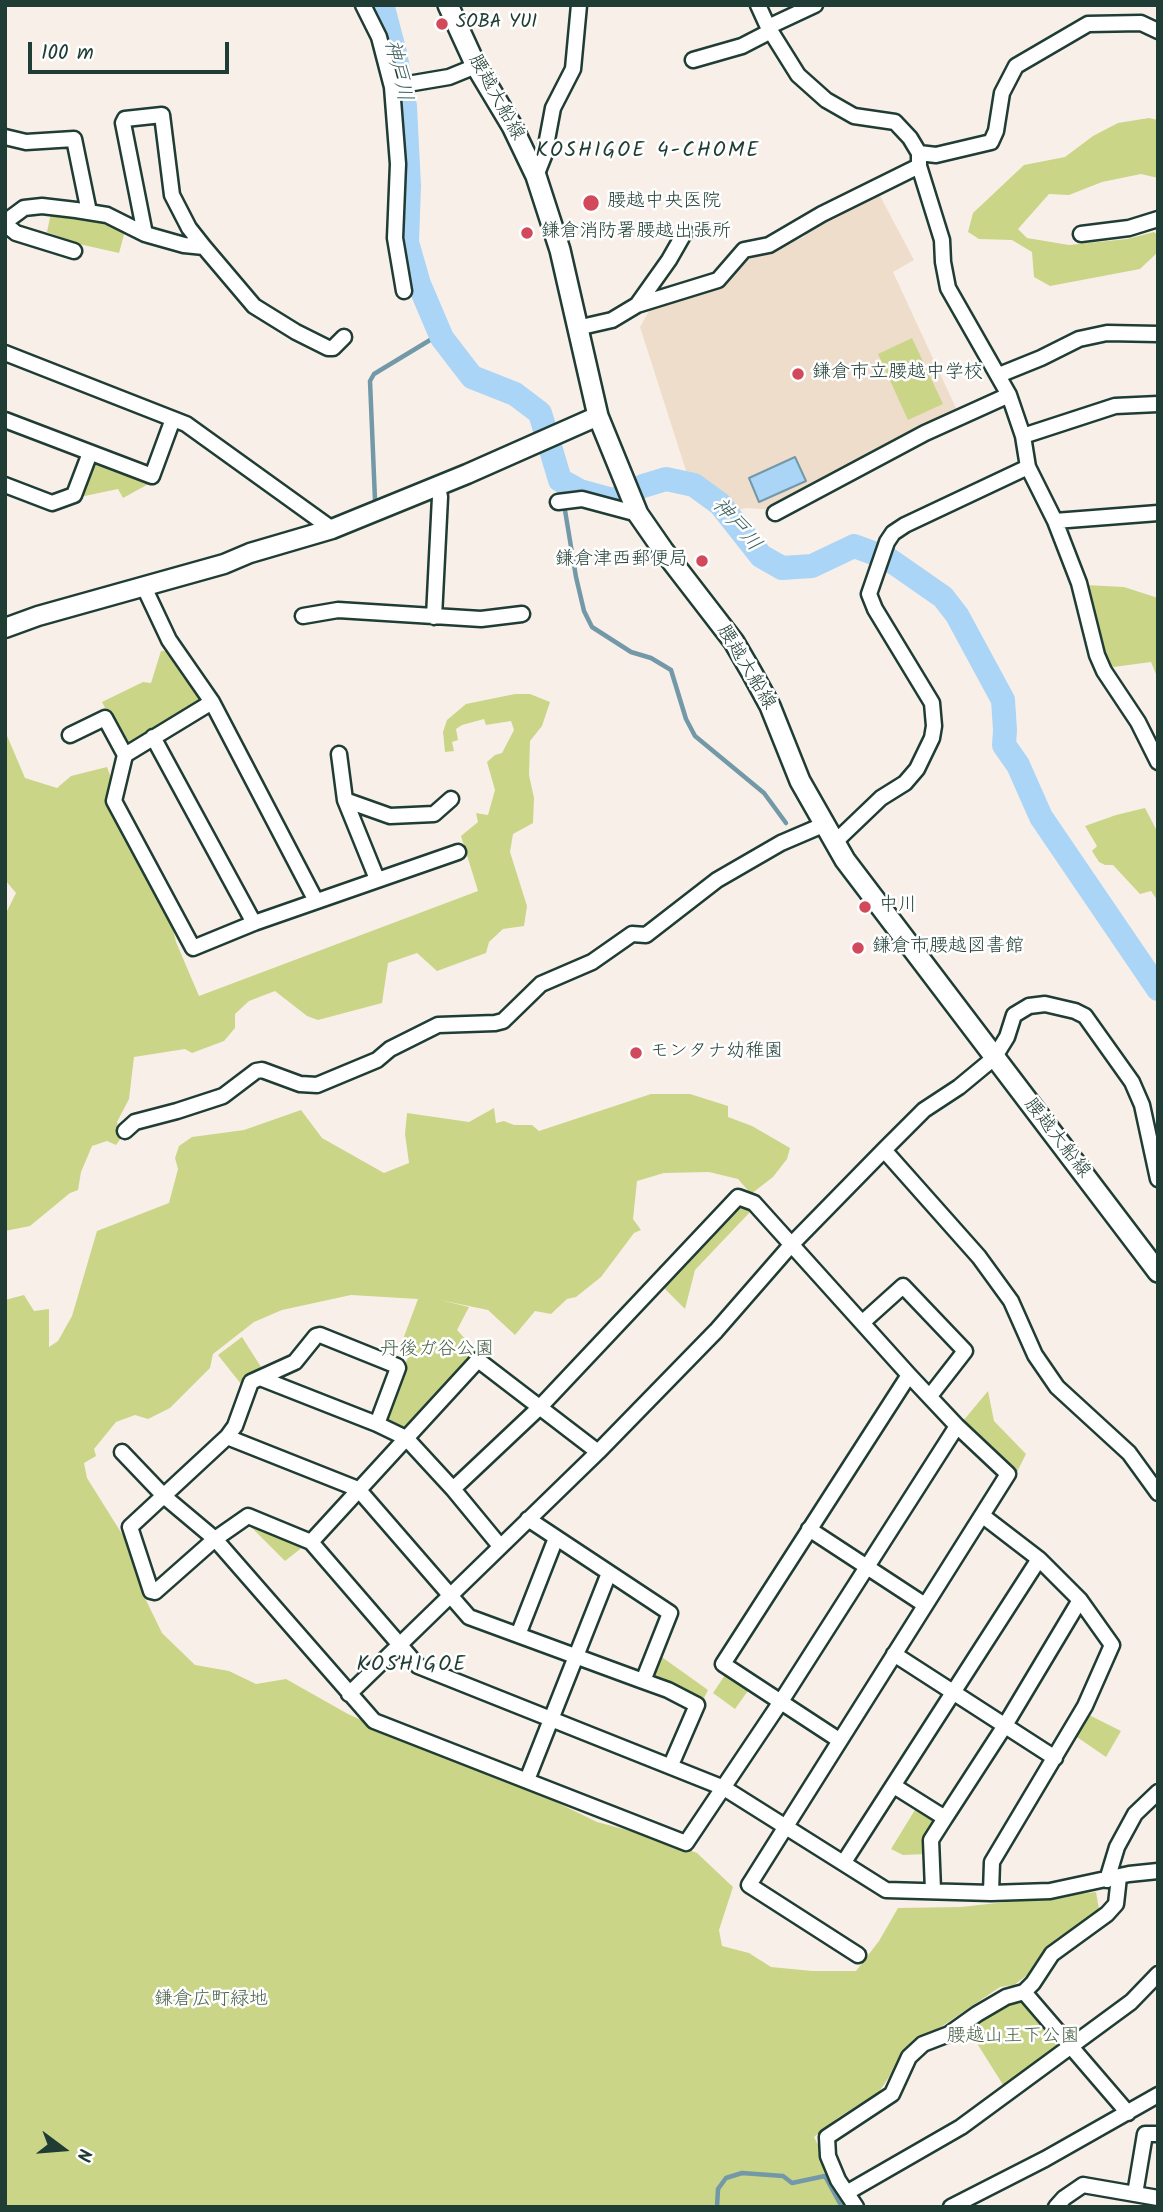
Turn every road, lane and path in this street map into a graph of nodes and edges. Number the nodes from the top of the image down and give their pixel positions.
1 (363, 5) edge
2 (448, 5) edge
3 (579, 5) edge
4 (758, 5) edge
5 (815, 5) edge
6 (769, 29) junction
7 (1158, 31) edge
8 (693, 60) dead end
9 (476, 66) junction
10 (403, 85) dead end
11 (5, 137) edge
12 (919, 160) junction
13 (537, 176) junction
14 (89, 212) junction
15 (1158, 219) edge
16 (5, 223) edge
17 (685, 232) dead end
18 (1081, 233) dead end
19 (145, 234) junction
20 (204, 247) junction
21 (74, 251) dead end
22 (404, 291) dead end
23 (636, 305) junction
24 (577, 328) junction
25 (1158, 334) edge
26 (344, 337) dead end
27 (5, 353) edge
28 (999, 374) junction
29 (1009, 395) junction
30 (1158, 404) edge
31 (598, 415) junction
32 (173, 419) junction
33 (5, 420) edge
34 (1023, 436) junction
35 (90, 453) junction
36 (1028, 467) junction
37 (5, 485) edge
38 (438, 486) junction
39 (631, 500) junction
40 (565, 501) dead end
41 (775, 513) dead end
42 (1158, 513) edge
43 (1055, 521) junction
44 (332, 529) junction
45 (144, 587) junction
46 (522, 614) dead end
47 (303, 616) dead end
48 (434, 617) junction
49 (5, 628) edge
50 (212, 702) junction
51 (70, 735) dead end
52 (153, 737) junction
53 (339, 754) dead end
54 (125, 755) junction
55 (1158, 762) edge
56 (451, 799) dead end
57 (345, 800) junction
58 (823, 825) junction
59 (834, 843) junction
60 (458, 852) dead end
61 (377, 879) junction
62 (316, 901) junction
63 (254, 923) junction
64 (994, 1058) junction
65 (124, 1131) dead end
66 (884, 1150) junction
67 (1158, 1179) edge
68 (792, 1245) junction
69 (1158, 1272) edge
70 (863, 1322) junction
71 (909, 1374) junction
72 (260, 1378) junction
73 (930, 1396) junction
74 (540, 1407) junction
75 (377, 1424) junction
76 (957, 1426) junction
77 (227, 1437) junction
78 (406, 1438) junction
79 (122, 1452) dead end
80 (598, 1452) junction
81 (358, 1489) junction
82 (453, 1489) junction
83 (1158, 1493) edge
84 (165, 1497) junction
85 (983, 1516) junction
86 (528, 1519) junction
87 (809, 1530) junction
88 (556, 1538) junction
89 (215, 1539) junction
90 (312, 1542) junction
91 (500, 1546) junction
92 (1039, 1559) junction
93 (866, 1569) junction
94 (609, 1573) junction
95 (451, 1594) junction
96 (1080, 1600) junction
97 (925, 1605) junction
98 (518, 1635) junction
99 (401, 1645) junction
100 (894, 1654) junction
101 (575, 1658) junction
102 (643, 1681) junction
103 (953, 1693) junction
104 (349, 1695) junction
105 (780, 1703) junction
106 (552, 1718) junction
107 (1004, 1727) junction
108 (839, 1740) junction
109 (1055, 1758) junction
110 (671, 1765) junction
111 (527, 1780) junction
112 (894, 1786) junction
113 (724, 1788) junction
114 (1158, 1792) edge
115 (945, 1818) junction
116 (785, 1826) junction
117 (844, 1862) junction
118 (1158, 1871) edge
119 (1113, 1878) junction
120 (933, 1890) junction
121 (991, 1893) junction
122 (858, 1955) dead end
123 (1158, 1974) edge
124 (1024, 1992) junction
125 (1072, 2046) junction
126 (1158, 2095) edge
127 (1128, 2113) junction
128 (1158, 2134) edge
129 (848, 2192) junction
130 (1135, 2194) junction
131 (1158, 2198) edge
132 (856, 2207) edge
133 (951, 2207) edge
134 (1056, 2207) edge

1 - 22 street
2 - 9 main road, 腰越大船線
3 - 13 street
4 - 6 street
5 - 6 street
6 - 8 street
6 - 12 street
7 - 12 street
9 - 10 street
9 - 13 main road, 腰越大船線
11 - 14 street
12 - 23 street
12 - 28 street
13 - 24 main road, 腰越大船線
14 - 16 street
14 - 19 street
15 - 18 street
16 - 21 street
17 - 23 street
19 - 20 street
19 - 20 street
20 - 26 street
23 - 24 street
24 - 31 main road, 腰越大船線
25 - 28 street
27 - 32 street
28 - 29 street
29 - 34 street
29 - 41 street
30 - 34 street
31 - 38 street
31 - 39 main road, 腰越大船線
32 - 35 street
32 - 44 street
33 - 35 street
34 - 36 street
35 - 37 street
36 - 43 street
36 - 59 street
38 - 44 street
38 - 48 street
39 - 40 street
39 - 58 main road, 腰越大船線
42 - 43 street
43 - 55 street
44 - 45 street
45 - 49 street
45 - 50 street
46 - 48 street
47 - 48 street
50 - 52 street
50 - 62 street
51 - 54 street
52 - 54 street
52 - 63 street
53 - 57 street
54 - 63 street
56 - 57 street
57 - 61 street
58 - 59 main road, 腰越大船線
58 - 65 street
59 - 64 main road, 腰越大船線
60 - 61 street
61 - 62 street
62 - 63 street
64 - 66 street
64 - 67 street
64 - 69 main road, 腰越大船線
66 - 68 street
66 - 83 street
68 - 70 street
68 - 74 street
68 - 80 street
70 - 71 street
70 - 73 street
71 - 73 street
71 - 87 street
72 - 75 street
72 - 75 street
72 - 77 street
73 - 76 street
74 - 78 street
74 - 80 street
74 - 82 street
75 - 78 street
76 - 85 street
76 - 93 street
77 - 81 street
77 - 84 street
78 - 81 street
78 - 82 street
79 - 84 street
80 - 86 street
81 - 90 street
81 - 95 street
82 - 91 street
84 - 89 street
84 - 89 street
85 - 92 street
85 - 97 street
86 - 88 street
86 - 91 street
87 - 93 street
87 - 105 street
88 - 94 street
88 - 98 street
89 - 90 street
89 - 104 street
90 - 99 street
91 - 95 street
92 - 96 street
92 - 103 street
93 - 97 street
93 - 105 street
94 - 101 street
94 - 102 street
95 - 98 street
95 - 99 street
96 - 107 street
96 - 109 street
97 - 100 street
98 - 101 street
99 - 104 street
99 - 106 street
100 - 103 street
100 - 108 street
101 - 102 street
101 - 106 street
102 - 110 street
103 - 107 street
103 - 112 street
104 - 111 street
105 - 108 street
105 - 113 street
106 - 110 street
106 - 111 street
107 - 109 street
107 - 115 street
108 - 116 street
109 - 121 street
110 - 113 street
111 - 113 street
112 - 115 street
112 - 117 street
113 - 116 street
114 - 119 street
115 - 120 street
116 - 117 street
116 - 122 street
117 - 120 street
118 - 119 street
119 - 121 street
119 - 124 street
120 - 121 street
123 - 125 street
124 - 125 street
124 - 129 street
125 - 127 street
125 - 129 street
126 - 127 street
127 - 133 street
128 - 130 street
129 - 132 street
130 - 131 street
130 - 134 street

